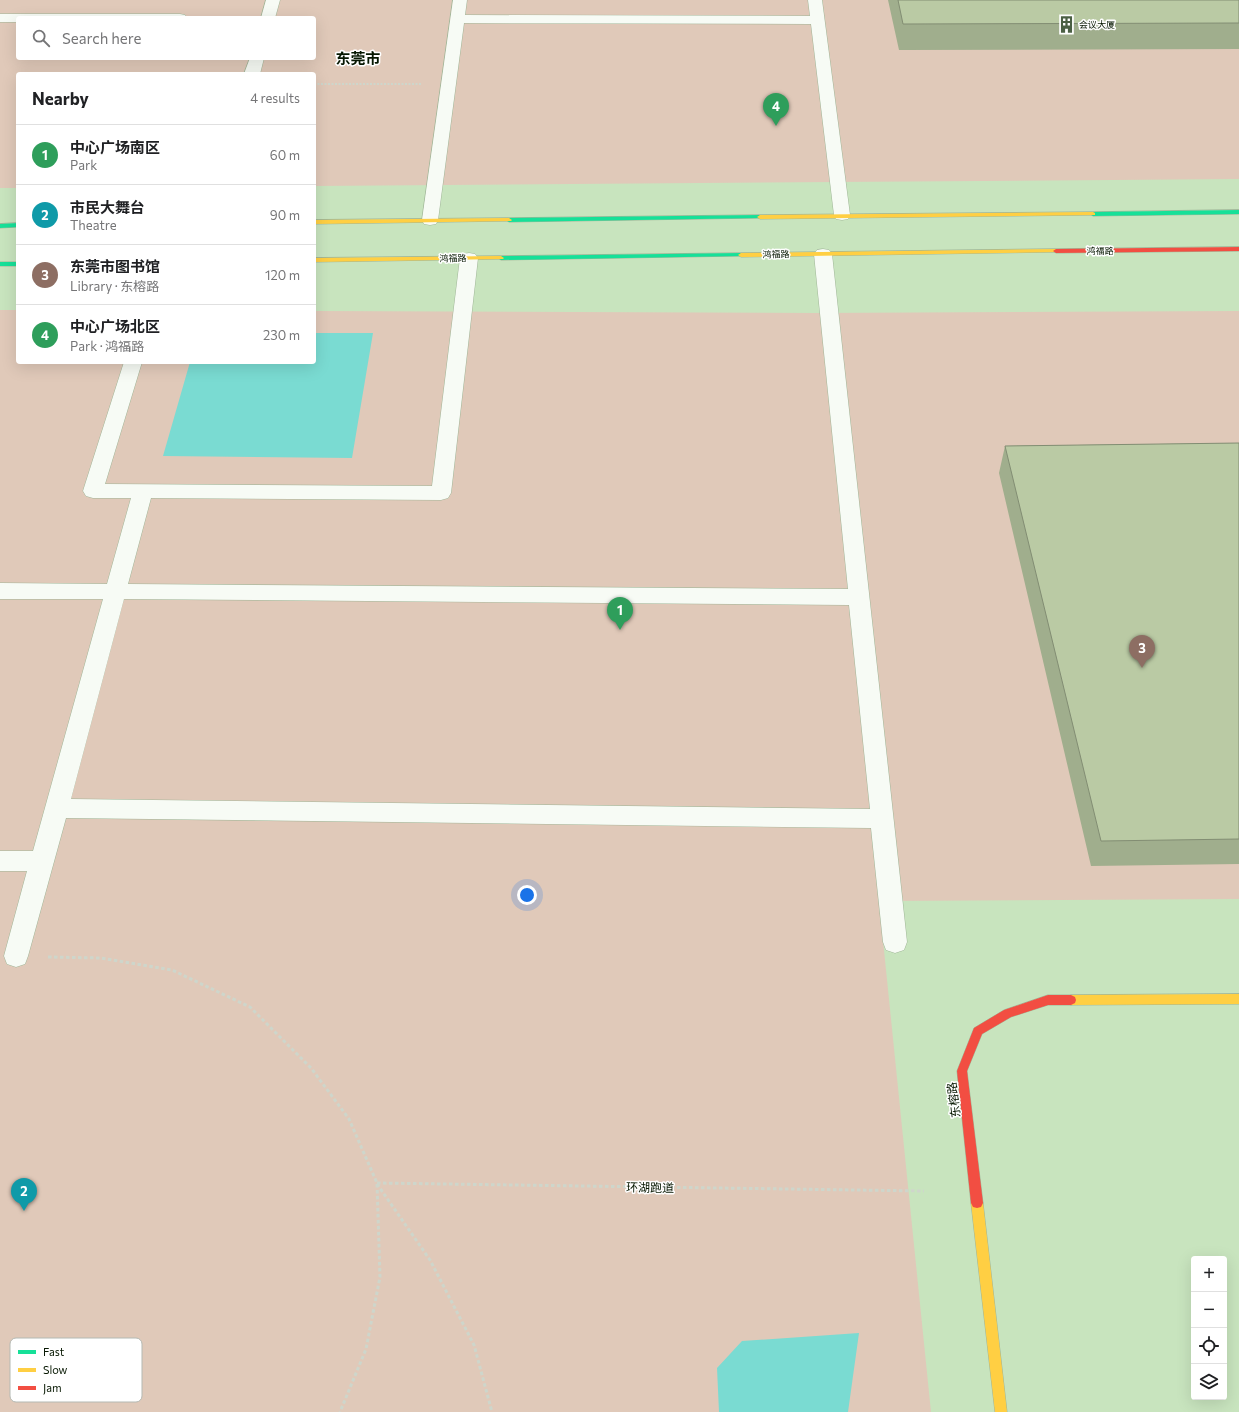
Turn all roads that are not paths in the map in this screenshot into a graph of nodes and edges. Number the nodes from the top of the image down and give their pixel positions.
1 (273, 0) edge
2 (460, 0) edge
3 (815, 0) edge
4 (269, 16) edge
5 (0, 18) edge
6 (16, 18) edge
7 (457, 19) junction
8 (818, 20) junction
9 (256, 60) edge
10 (253, 72) edge
11 (1239, 212) edge
12 (842, 215) junction
13 (430, 220) junction
14 (316, 222) edge
15 (16, 225) edge
16 (0, 226) edge
17 (1239, 249) edge
18 (823, 254) junction
19 (469, 258) junction
20 (316, 260) edge
21 (0, 264) edge
22 (16, 264) edge
23 (132, 364) edge
24 (143, 492) junction
25 (0, 592) edge
26 (115, 592) junction
27 (858, 596) junction
28 (57, 808) junction
29 (882, 819) junction
30 (0, 861) edge
31 (42, 861) junction
32 (895, 942) dead end
33 (16, 956) road end
34 (1239, 999) edge
35 (1001, 1412) edge

1 - 4 street
2 - 7 street
3 - 8 street
5 - 6 street
7 - 8 street
7 - 13 street
8 - 12 street
9 - 10 street
11 - 12 main road
12 - 13 main road
13 - 14 main road
15 - 16 main road
17 - 18 main road, 鸿福路
18 - 19 main road, 鸿福路
18 - 27 street
19 - 20 main road, 鸿福路
19 - 24 street
21 - 22 main road
23 - 24 street
24 - 26 street
25 - 26 street
26 - 27 street
26 - 28 street
27 - 29 street
28 - 29 street
28 - 31 street
29 - 32 street
30 - 31 street
31 - 33 street
34 - 35 main road, 东榕路

